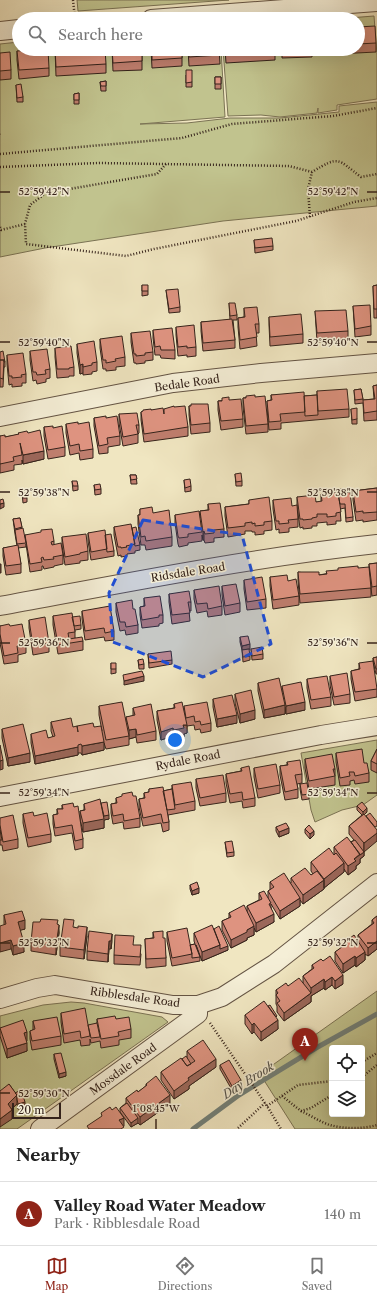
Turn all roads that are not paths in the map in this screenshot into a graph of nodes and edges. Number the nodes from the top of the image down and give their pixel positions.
1 (377, 2) edge
2 (243, 12) edge
3 (12, 29) edge
4 (0, 30) edge
5 (377, 363) edge
6 (0, 417) edge
7 (377, 544) edge
8 (0, 606) edge
9 (377, 726) edge
10 (0, 797) edge
11 (377, 883) edge
12 (0, 1000) edge
13 (198, 1009) junction
14 (40, 1129) edge

1 - 2 street
3 - 4 street
5 - 6 street, Bedale Road
7 - 8 street, Ridsdale Road
9 - 10 street, Rydale Road
11 - 13 street, Ribblesdale Road
12 - 13 street, Ribblesdale Road
13 - 14 street, Mossdale Road

